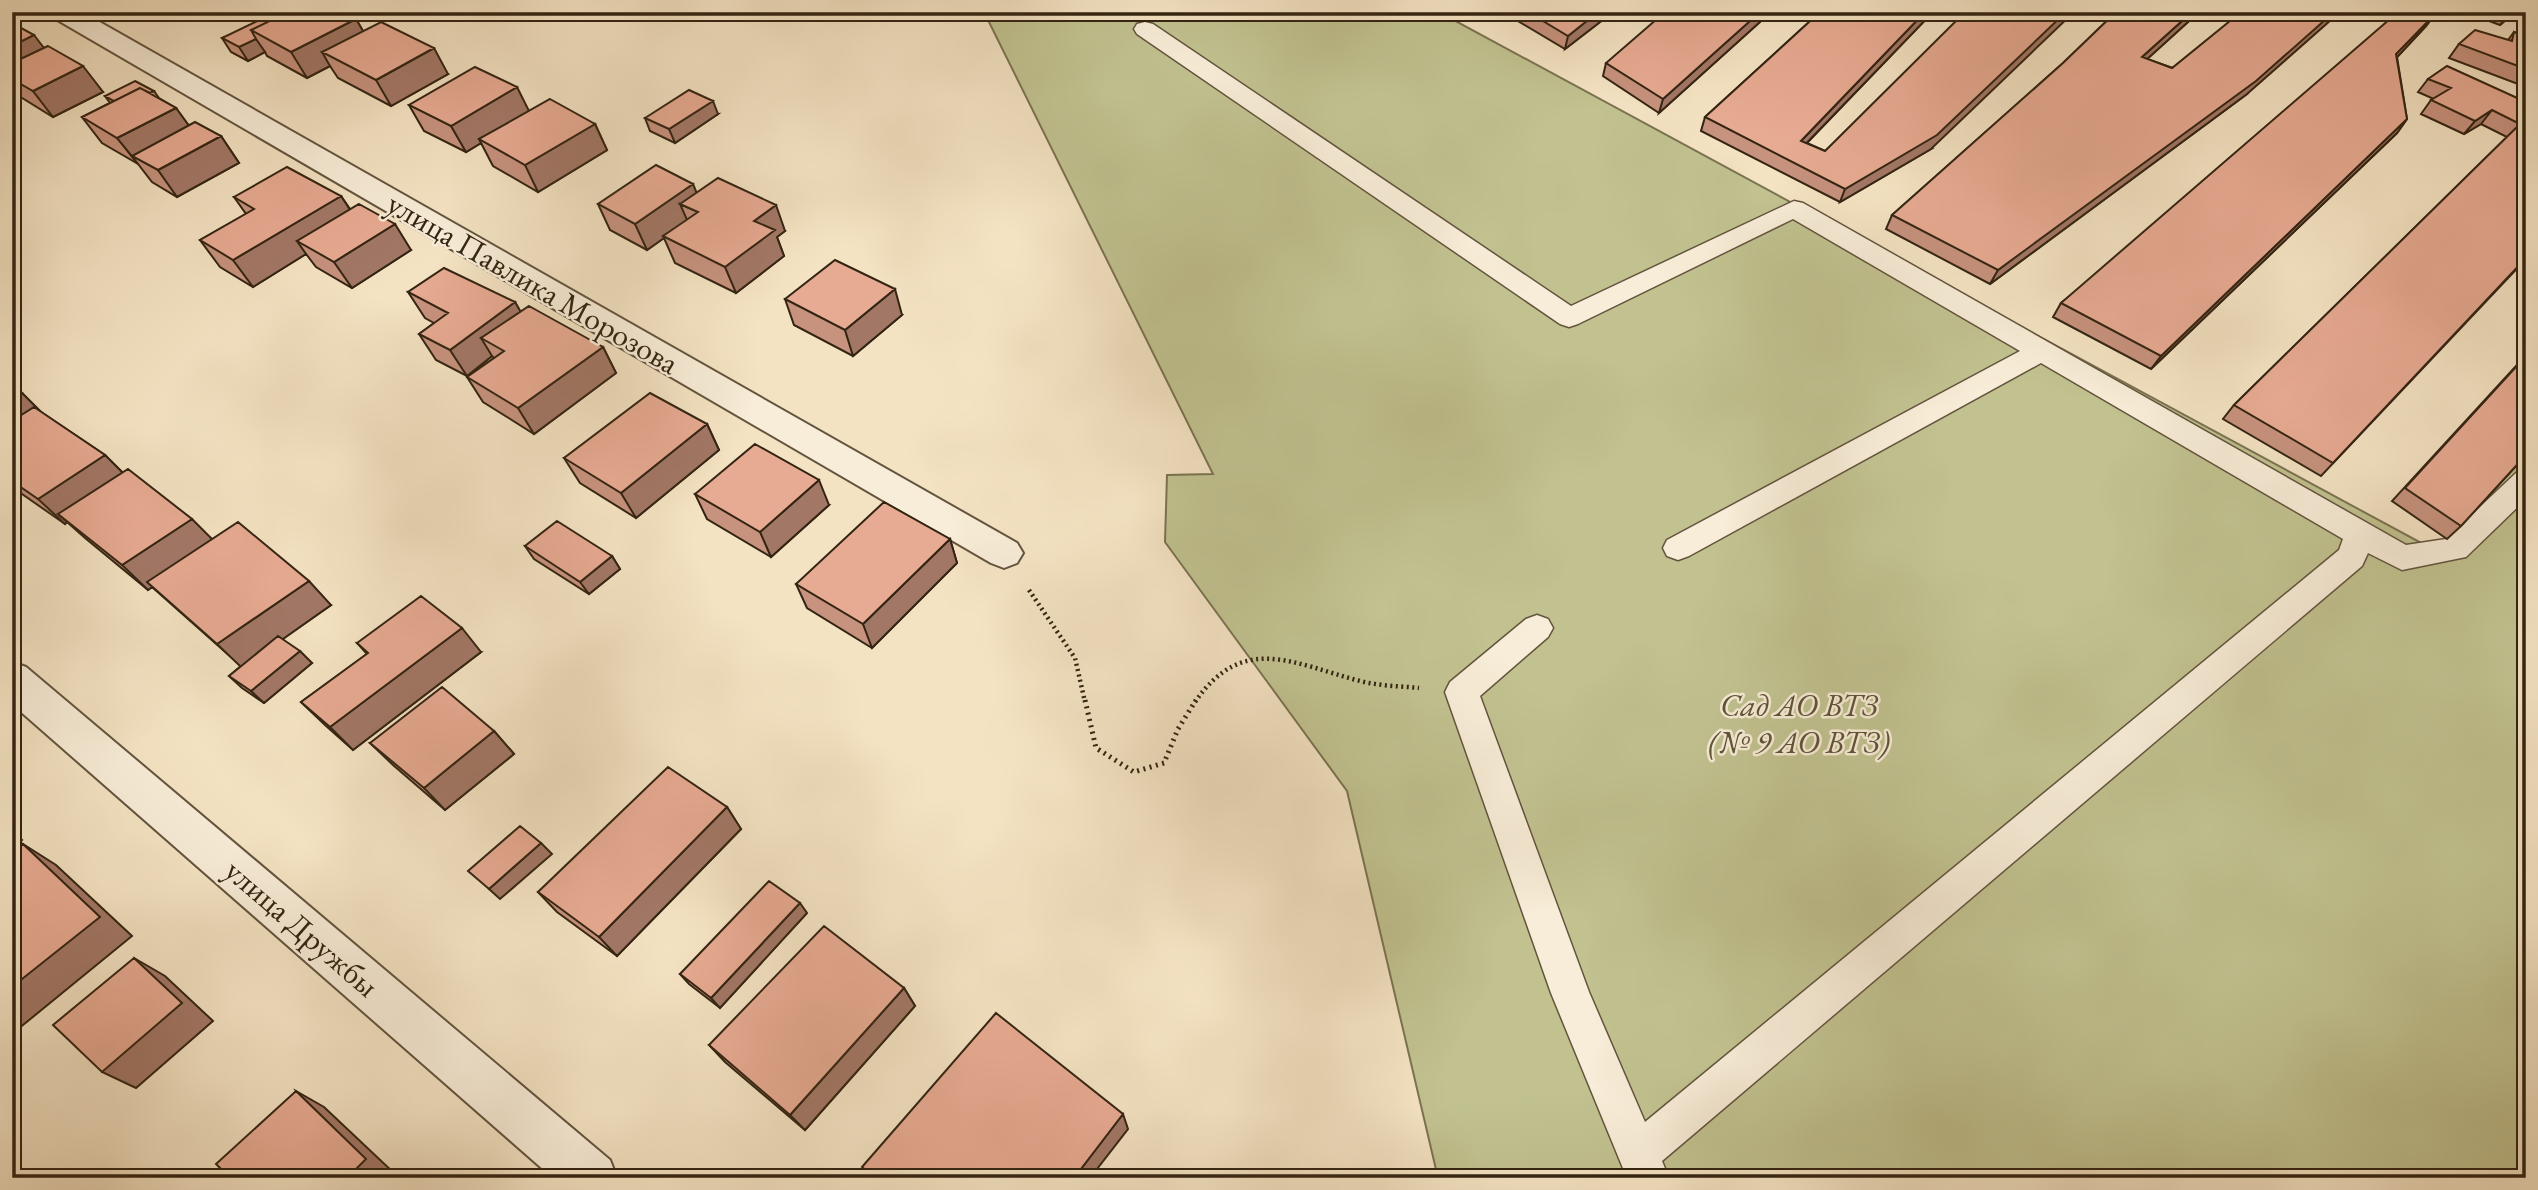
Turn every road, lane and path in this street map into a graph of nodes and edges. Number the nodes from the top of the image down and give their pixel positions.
1 (63, 12) edge
2 (1145, 29) dead end
3 (2042, 351) junction
4 (2526, 481) edge
5 (2361, 533) junction
6 (1678, 548) dead end
7 (1003, 553) joint
8 (1537, 628) dead end
9 (12, 679) edge
10 (1462, 692) junction
11 (1643, 1166) edge
12 (592, 1178) edge

1 - 7 street, улица Павлика Морозова
2 - 3 lane
3 - 5 lane
3 - 6 lane
4 - 5 lane
5 - 11 lane
7 - 10 path
8 - 10 lane
9 - 12 street, улица Дружбы
10 - 11 lane

